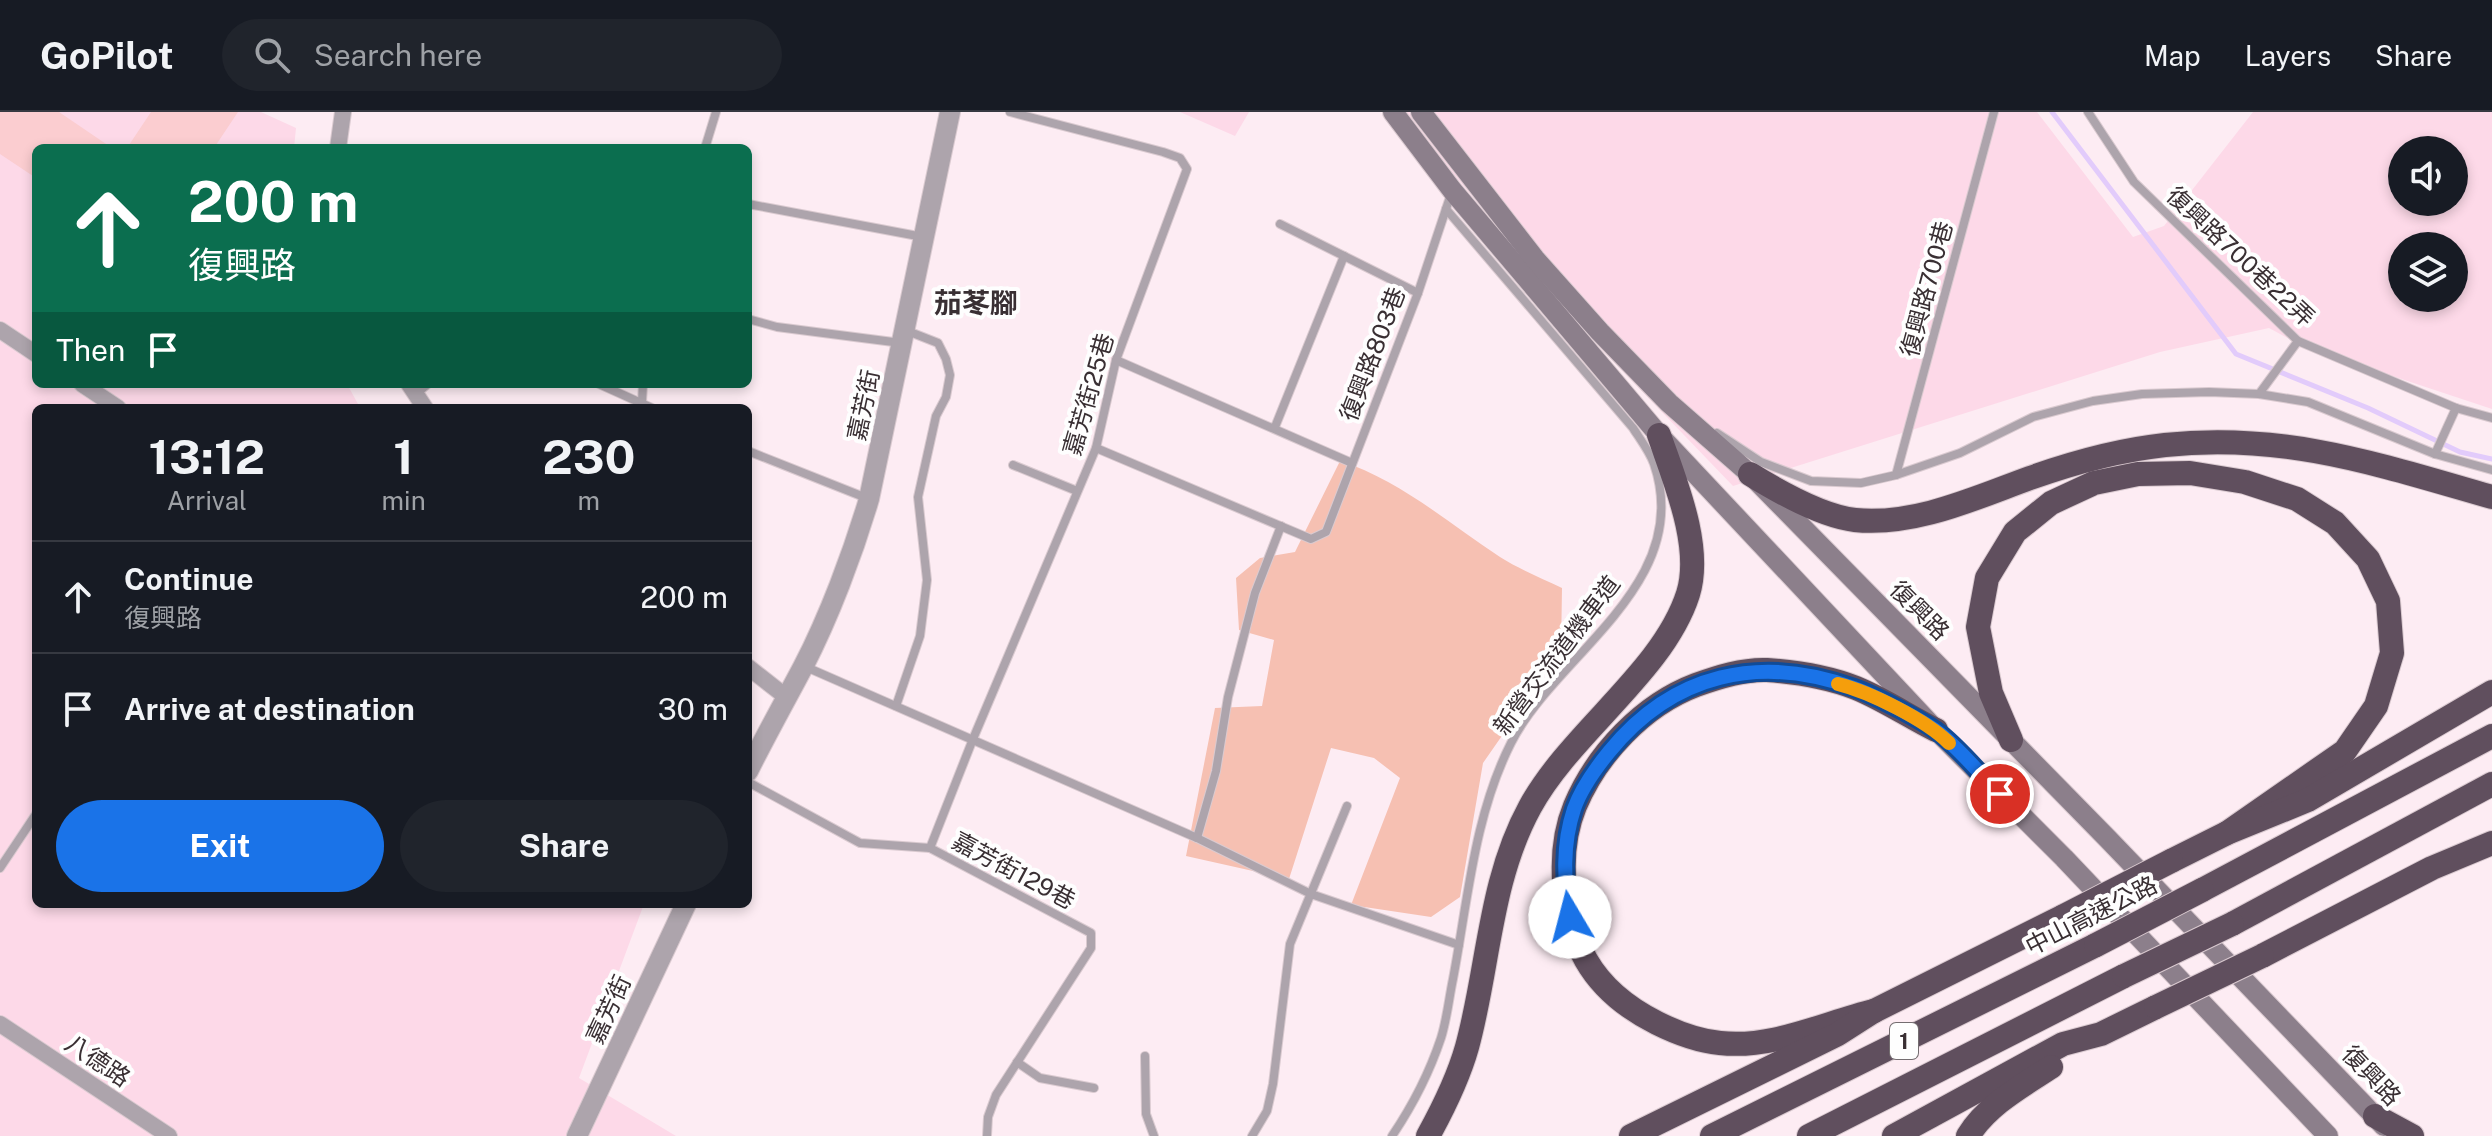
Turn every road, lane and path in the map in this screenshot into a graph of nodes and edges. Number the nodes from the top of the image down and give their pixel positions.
1 (343, 112) edge
2 (716, 112) edge
3 (950, 112) edge
4 (1010, 112) edge
5 (1393, 112) edge
6 (1421, 112) edge
7 (1994, 112) edge
8 (2088, 112) edge
9 (339, 144) edge
10 (706, 144) edge
11 (1449, 200) junction
12 (752, 205) edge
13 (1280, 224) dead end
14 (924, 237) junction
15 (1344, 256) junction
16 (1418, 293) junction
17 (752, 320) edge
18 (0, 330) edge
19 (904, 337) junction
20 (2298, 341) junction
21 (32, 351) edge
22 (1116, 360) junction
23 (88, 388) edge
24 (609, 388) edge
25 (643, 388) edge
26 (2259, 394) junction
27 (642, 402) junction
28 (1669, 403) junction
29 (112, 404) edge
30 (645, 404) edge
31 (2456, 408) junction
32 (2492, 418) edge
33 (1275, 427) junction
34 (1659, 435) junction
35 (1096, 448) junction
36 (752, 454) edge
37 (2435, 454) junction
38 (1352, 463) junction
39 (1013, 465) dead end
40 (2492, 470) edge
41 (1750, 474) junction
42 (1896, 475) junction
43 (1077, 491) junction
44 (2492, 497) edge
45 (869, 499) junction
46 (1281, 526) junction
47 (803, 666) junction
48 (752, 670) edge
49 (2492, 692) edge
50 (785, 696) junction
51 (896, 706) junction
52 (1936, 730) junction
53 (2492, 736) edge
54 (973, 739) junction
55 (2011, 740) junction
56 (752, 763) edge
57 (752, 784) edge
58 (2492, 784) edge
59 (1347, 806) dead end
60 (32, 820) edge
61 (2492, 825) edge
62 (2227, 833) junction
63 (1197, 838) junction
64 (2492, 843) edge
65 (930, 848) junction
66 (0, 868) edge
67 (2432, 868) junction
68 (1311, 894) junction
69 (684, 908) edge
70 (1459, 945) junction
71 (1874, 1011) junction
72 (0, 1024) edge
73 (2101, 1034) junction
74 (1145, 1056) dead end
75 (1017, 1062) junction
76 (1094, 1088) dead end
77 (2375, 1116) junction
78 (169, 1136) edge
79 (577, 1136) edge
80 (987, 1136) edge
81 (1154, 1136) edge
82 (1252, 1136) edge
83 (1392, 1136) edge
84 (1428, 1136) edge
85 (1631, 1136) edge
86 (1712, 1136) edge
87 (1809, 1136) edge
88 (1894, 1136) edge
89 (1968, 1136) edge
90 (2328, 1136) edge
91 (2394, 1136) edge
92 (2412, 1136) edge

1 - 9 street
2 - 10 lane
3 - 14 street, 嘉芳街
4 - 22 lane, 嘉芳街25巷
5 - 11 main road
6 - 28 main road, 復興路
7 - 42 lane, 復興路700巷
8 - 20 lane, 復興路700巷22弄
11 - 16 lane, 復興路803巷
11 - 34 main road
11 - 70 lane, 新營交流道機車道
12 - 14 lane
13 - 15 lane
14 - 19 street, 嘉芳街
15 - 16 lane
15 - 33 lane
16 - 38 lane, 復興路803巷
17 - 19 lane
18 - 21 street
19 - 45 street, 嘉芳街
19 - 51 lane
20 - 26 lane
20 - 31 lane, 復興路700巷22弄
22 - 33 lane
22 - 35 lane, 嘉芳街25巷
23 - 29 street
24 - 27 lane
25 - 27 lane
26 - 37 lane
26 - 42 lane
27 - 30 lane
28 - 41 main road, 復興路
28 - 42 lane
31 - 32 lane, 復興路700巷22弄
31 - 37 lane
33 - 38 lane
34 - 52 main road
34 - 84 highway
35 - 43 lane, 嘉芳街25巷
35 - 46 lane
36 - 45 lane
37 - 40 lane
38 - 46 lane, 復興路803巷
39 - 43 lane
41 - 44 highway
41 - 55 main road, 復興路
43 - 54 lane, 嘉芳街25巷
45 - 47 street, 嘉芳街
46 - 63 lane
47 - 50 street, 嘉芳街
47 - 51 lane
48 - 50 street
49 - 62 highway
50 - 56 street, 嘉芳街
51 - 54 lane
52 - 71 highway
52 - 90 main road
53 - 86 highway, 中山高速公路 / 1, bridge
54 - 63 lane
54 - 65 lane, 嘉芳街25巷
55 - 62 highway
55 - 77 main road, 復興路
57 - 65 lane, 嘉芳街129巷
58 - 87 highway, 1, bridge
59 - 68 lane
60 - 66 lane
61 - 67 highway
62 - 71 highway, bridge
63 - 68 lane
64 - 67 highway
65 - 75 lane, 嘉芳街129巷
67 - 73 highway, bridge
68 - 70 lane
68 - 82 lane
69 - 79 street, 嘉芳街
70 - 83 lane, 新營交流道機車道
71 - 85 highway
72 - 78 street, 八德路
73 - 88 highway
73 - 89 highway
74 - 81 lane
75 - 76 lane
75 - 80 lane, 嘉芳街129巷
77 - 91 main road, 復興路
77 - 92 highway

